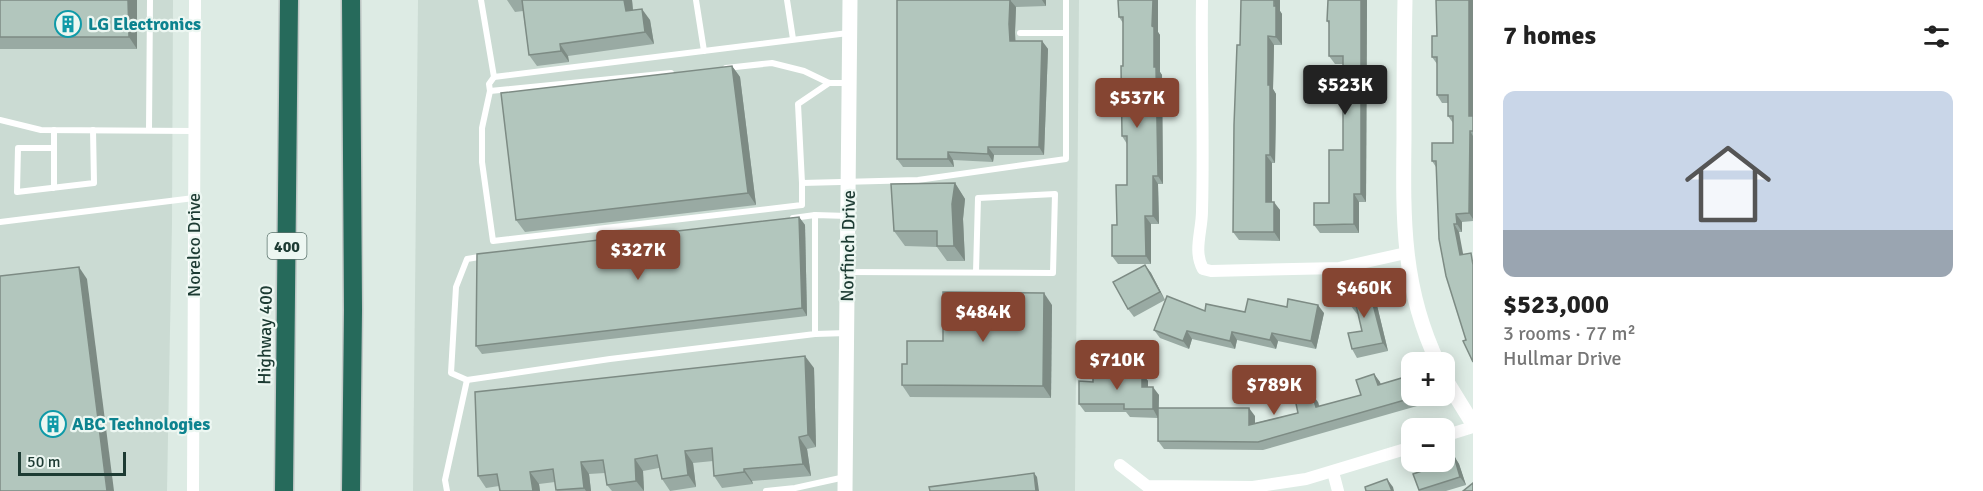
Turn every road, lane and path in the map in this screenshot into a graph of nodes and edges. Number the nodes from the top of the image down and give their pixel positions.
1 (150, 0) edge
2 (195, 0) edge
3 (289, 0) edge
4 (351, 0) edge
5 (481, 0) edge
6 (696, 0) edge
7 (787, 0) edge
8 (850, 0) edge
9 (1066, 0) edge
10 (1202, 0) edge
11 (1405, 0) edge
12 (850, 33) junction
13 (1020, 33) dead end
14 (1066, 33) junction
15 (793, 39) junction
16 (704, 51) junction
17 (713, 69) edge
18 (678, 72) edge
19 (494, 77) junction
20 (830, 83) junction
21 (850, 83) junction
22 (490, 91) junction
23 (0, 120) edge
24 (54, 130) junction
25 (93, 130) junction
26 (149, 130) junction
27 (195, 130) junction
28 (54, 148) junction
29 (849, 182) junction
30 (802, 183) junction
31 (54, 188) junction
32 (194, 198) junction
33 (802, 205) junction
34 (815, 215) junction
35 (803, 216) junction
36 (848, 216) junction
37 (781, 220) edge
38 (0, 222) edge
39 (1406, 253) junction
40 (490, 256) edge
41 (848, 272) junction
42 (976, 272) junction
43 (847, 333) junction
44 (815, 334) junction
45 (1432, 352) edge
46 (467, 380) junction
47 (1455, 396) edge
48 (1473, 426) edge
49 (1455, 432) edge
50 (1401, 451) edge
51 (1120, 465) dead end
52 (1334, 472) junction
53 (845, 484) edge
54 (193, 491) edge
55 (284, 491) edge
56 (351, 491) edge
57 (447, 491) edge
58 (769, 491) edge
59 (1338, 491) edge

1 - 26 lane
2 - 27 street, Norelco Drive
3 - 55 highway, Highway 400 / 400
4 - 56 highway
5 - 19 lane
6 - 16 lane
7 - 15 lane
8 - 12 street, Norfinch Drive
9 - 14 lane
10 - 39 street
11 - 39 street
12 - 15 lane
12 - 21 street, Norfinch Drive
13 - 14 lane
14 - 29 lane
15 - 16 lane
16 - 19 lane
17 - 20 lane
18 - 22 lane
19 - 22 lane
20 - 21 lane
20 - 30 lane
21 - 29 street, Norfinch Drive
22 - 33 lane
23 - 24 lane
24 - 25 lane
24 - 28 lane
25 - 26 lane
25 - 31 lane
26 - 27 lane
27 - 32 street, Norelco Drive
28 - 31 lane
28 - 31 lane
29 - 30 lane
29 - 36 street, Norfinch Drive
30 - 33 lane
32 - 38 lane
32 - 54 street, Norelco Drive
33 - 35 lane
34 - 35 lane
34 - 36 lane
34 - 44 lane
35 - 37 lane
36 - 41 street, Norfinch Drive
39 - 45 street
40 - 46 lane
41 - 42 lane
41 - 43 street, Norfinch Drive
42 - 42 lane
43 - 44 lane
43 - 53 street, Norfinch Drive
44 - 46 lane
46 - 57 lane
47 - 48 street
48 - 49 street
50 - 52 street
51 - 52 street
52 - 59 street
53 - 58 lane

